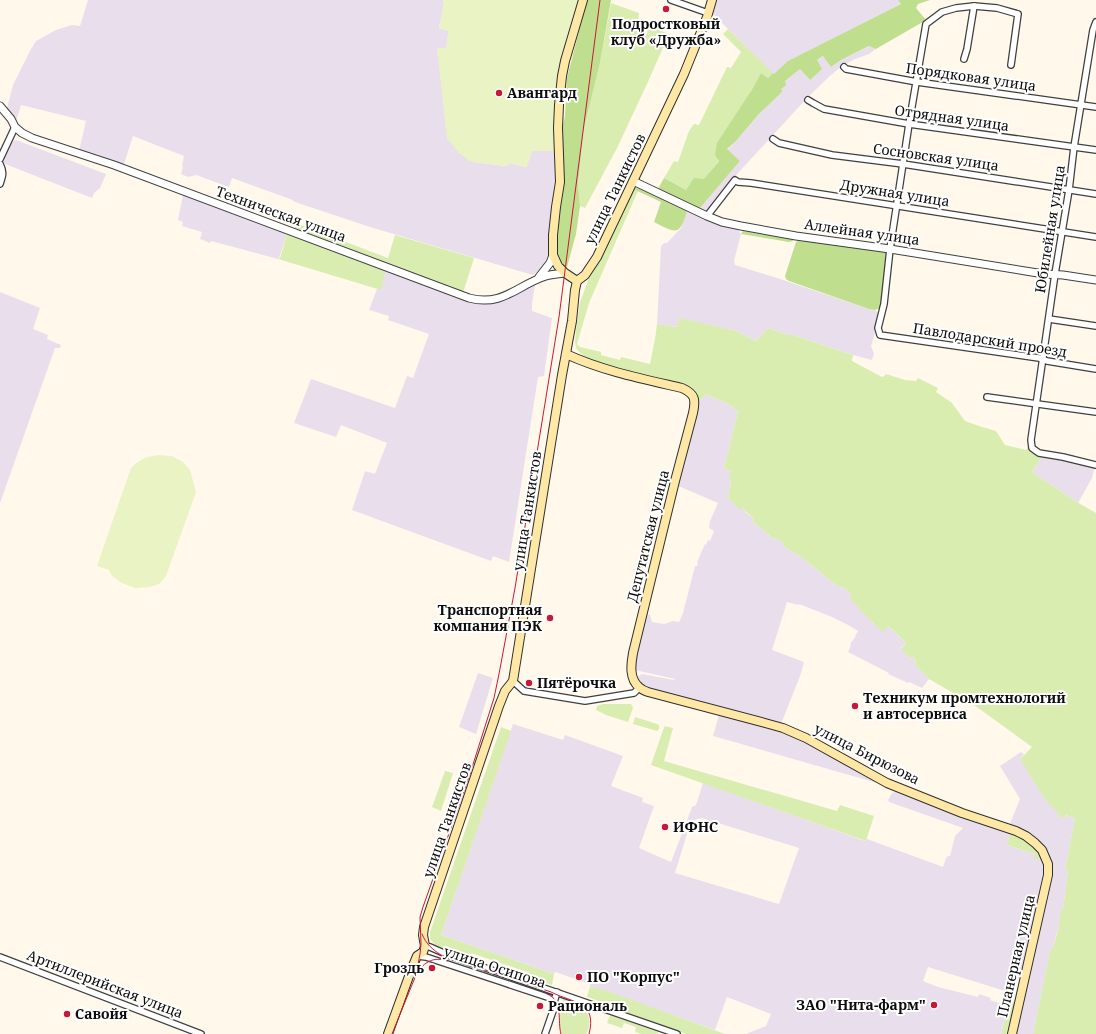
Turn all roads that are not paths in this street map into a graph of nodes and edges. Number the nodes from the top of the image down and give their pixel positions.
1 (583, 0) edge
2 (671, 0) edge
3 (712, 0) edge
4 (974, 6) junction
5 (708, 13) junction
6 (1096, 22) edge
7 (1094, 30) edge
8 (964, 58) dead end
9 (1011, 65) dead end
10 (844, 67) dead end
11 (916, 82) junction
12 (808, 100) dead end
13 (1082, 105) junction
14 (0, 106) edge
15 (1096, 107) edge
16 (909, 124) junction
17 (15, 127) junction
18 (773, 139) dead end
19 (1074, 147) junction
20 (1096, 150) edge
21 (0, 159) edge
22 (0, 164) edge
23 (903, 164) junction
24 (633, 181) junction
25 (0, 184) edge
26 (1069, 190) junction
27 (1096, 194) edge
28 (897, 205) junction
29 (707, 216) junction
30 (1061, 231) junction
31 (1096, 237) edge
32 (890, 248) junction
33 (553, 255) junction
34 (565, 274) junction
35 (1055, 274) junction
36 (1096, 280) edge
37 (534, 281) junction
38 (577, 281) junction
39 (1048, 319) junction
40 (1096, 326) edge
41 (566, 354) junction
42 (1042, 360) junction
43 (1096, 369) edge
44 (987, 397) dead end
45 (1036, 403) junction
46 (1096, 412) edge
47 (1096, 465) edge
48 (513, 681) junction
49 (639, 688) junction
50 (1046, 883) joint
51 (423, 953) junction
52 (0, 957) edge
53 (557, 992) junction
54 (554, 1002) junction
55 (201, 1034) edge
56 (388, 1034) edge
57 (545, 1034) edge
58 (677, 1034) edge
59 (1012, 1034) edge

1 - 33 main road
2 - 5 street
3 - 5 main road, улица Танкистов
4 - 8 street
4 - 9 street
4 - 11 street
5 - 24 main road, улица Танкистов
6 - 7 street, Юбилейная улица
7 - 13 street, Юбилейная улица
10 - 11 street, Порядковая улица
11 - 13 street, Порядковая улица
11 - 16 street
12 - 16 street, Отрядная улица
13 - 15 street, Порядковая улица
13 - 19 street, Юбилейная улица
14 - 17 street, Техническая улица
16 - 19 street, Отрядная улица
16 - 23 street
17 - 21 street
17 - 37 street, Техническая улица
18 - 23 street, Сосновская улица
19 - 20 street, Отрядная улица
19 - 26 street, Юбилейная улица
22 - 25 street
23 - 26 street, Сосновская улица
23 - 28 street
24 - 29 street, Аллейная улица
24 - 38 main road, улица Танкистов
26 - 27 street, Сосновская улица
26 - 30 street, Юбилейная улица
28 - 29 street, Дружная улица
28 - 30 street, Дружная улица
28 - 32 street
29 - 32 street, Аллейная улица
30 - 31 street, Дружная улица
30 - 35 street, Юбилейная улица
32 - 35 street, Аллейная улица
32 - 42 street, Павлодарский проезд
33 - 34 main road
33 - 37 street
34 - 37 street, Техническая улица
34 - 38 main road
35 - 36 street, Аллейная улица
35 - 39 street, Юбилейная улица
38 - 41 main road, улица Танкистов
39 - 40 street
39 - 42 street, Юбилейная улица
41 - 48 main road, улица Танкистов
41 - 49 main road, Депутатская улица
42 - 43 street, Павлодарский проезд
42 - 45 street, Юбилейная улица
44 - 45 street
45 - 46 street
45 - 47 street, Юбилейная улица
48 - 49 street
48 - 51 main road, улица Танкистов
49 - 50 main road, улица Бирюзова
50 - 59 main road, Планерная улица
51 - 53 street, улица Осипова
51 - 54 street, улица Осипова
51 - 56 main road, улица Танкистов
52 - 55 street, Артиллерийская улица
53 - 54 street, улица Осипова
53 - 58 street, улица Осипова
54 - 57 street

